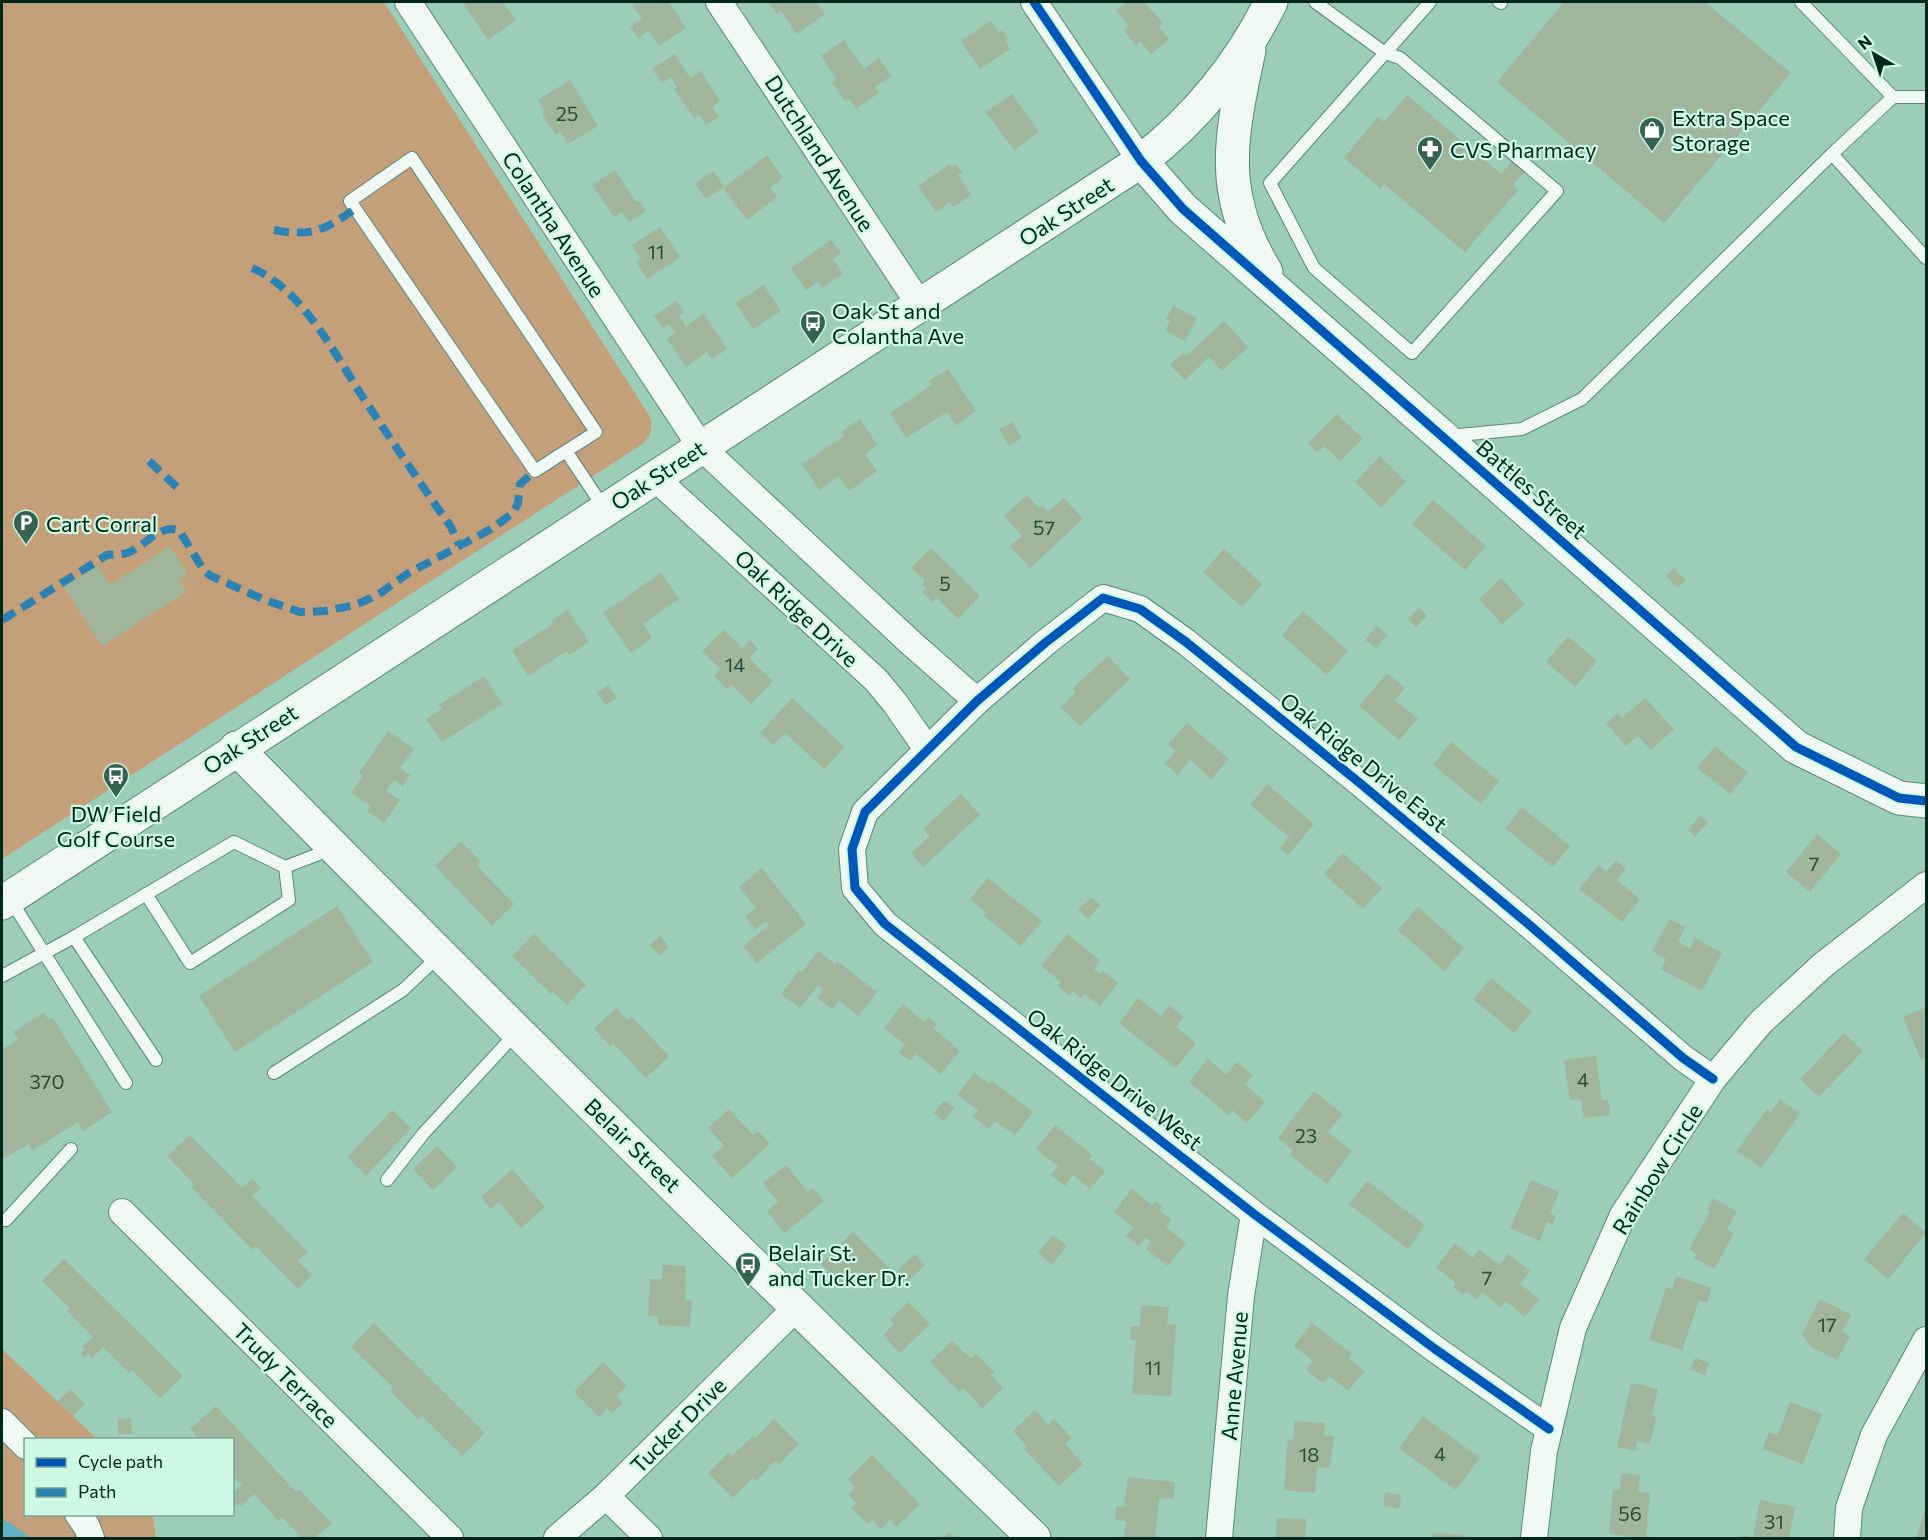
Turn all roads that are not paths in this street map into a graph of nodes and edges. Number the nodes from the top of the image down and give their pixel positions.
1 (408, 2) edge
2 (719, 2) edge
3 (1034, 2) edge
4 (1271, 2) edge
5 (1315, 2) edge
6 (1430, 2) edge
7 (1801, 2) edge
8 (1252, 38) junction
9 (1385, 53) junction
10 (1893, 97) junction
11 (1926, 97) edge
12 (1832, 154) junction
13 (1142, 161) junction
14 (1926, 258) edge
15 (1282, 296) junction
16 (920, 305) junction
17 (1442, 436) junction
18 (701, 447) junction
19 (566, 451) junction
20 (654, 477) junction
21 (605, 509) junction
22 (977, 701) junction
23 (236, 748) junction
24 (927, 749) junction
25 (1926, 801) edge
26 (334, 848) junction
27 (285, 867) junction
28 (1926, 885) edge
29 (146, 894) junction
30 (5, 900) edge
31 (74, 937) junction
32 (44, 952) junction
33 (440, 955) junction
34 (2, 976) edge
35 (517, 1032) junction
36 (156, 1060) dead end
37 (274, 1073) dead end
38 (1713, 1079) junction
39 (126, 1083) dead end
40 (71, 1149) dead end
41 (387, 1180) dead end
42 (122, 1212) dead end
43 (1254, 1214) junction
44 (2, 1220) edge
45 (796, 1308) junction
46 (1926, 1340) edge
47 (2, 1422) edge
48 (1549, 1429) junction
49 (24, 1444) edge
50 (606, 1496) junction
51 (79, 1516) edge
52 (91, 1539) edge
53 (450, 1539) edge
54 (557, 1539) edge
55 (649, 1539) edge
56 (1034, 1539) edge
57 (1219, 1539) edge
58 (1534, 1539) edge
59 (1847, 1539) edge

1 - 18 street, Colantha Avenue
2 - 16 street, Dutchland Avenue
3 - 13 street
4 - 8 main road, Oak Street
5 - 9 lane
6 - 9 lane
7 - 10 lane
8 - 13 main road, Oak Street
8 - 15 main road, Battles Street
9 - 9 lane
10 - 11 lane
10 - 12 lane
12 - 14 lane
12 - 17 lane
13 - 15 main road, Battles Street
13 - 16 main road, Oak Street
15 - 17 main road, Battles Street
16 - 18 main road, Oak Street
17 - 25 main road, Battles Street
18 - 20 main road, Oak Street
18 - 22 street
19 - 19 lane
19 - 21 lane
20 - 21 main road, Oak Street
20 - 24 street, Oak Ridge Drive
21 - 23 main road, Oak Street
22 - 24 street, Oak Ridge Drive West
22 - 38 street, Oak Ridge Drive East
23 - 26 main road, Belair Street
23 - 30 main road, Oak Street
24 - 43 street, Oak Ridge Drive West
26 - 27 lane
26 - 33 main road, Belair Street
27 - 29 lane
27 - 29 lane
28 - 38 street, Rainbow Circle
29 - 31 lane
30 - 32 lane
31 - 32 lane
31 - 36 lane
32 - 34 lane
32 - 39 lane
33 - 35 main road, Belair Street
33 - 37 lane
35 - 41 lane
35 - 45 main road, Belair Street
38 - 48 street, Rainbow Circle
40 - 44 lane
42 - 53 street, Trudy Terrace
43 - 48 street, Oak Ridge Drive West
43 - 57 street, Anne Avenue
45 - 50 street, Tucker Drive
45 - 56 main road, Belair Street
46 - 59 street
47 - 49 street
48 - 58 street, Rainbow Circle
50 - 54 street, Tucker Drive
50 - 55 street
51 - 52 street

